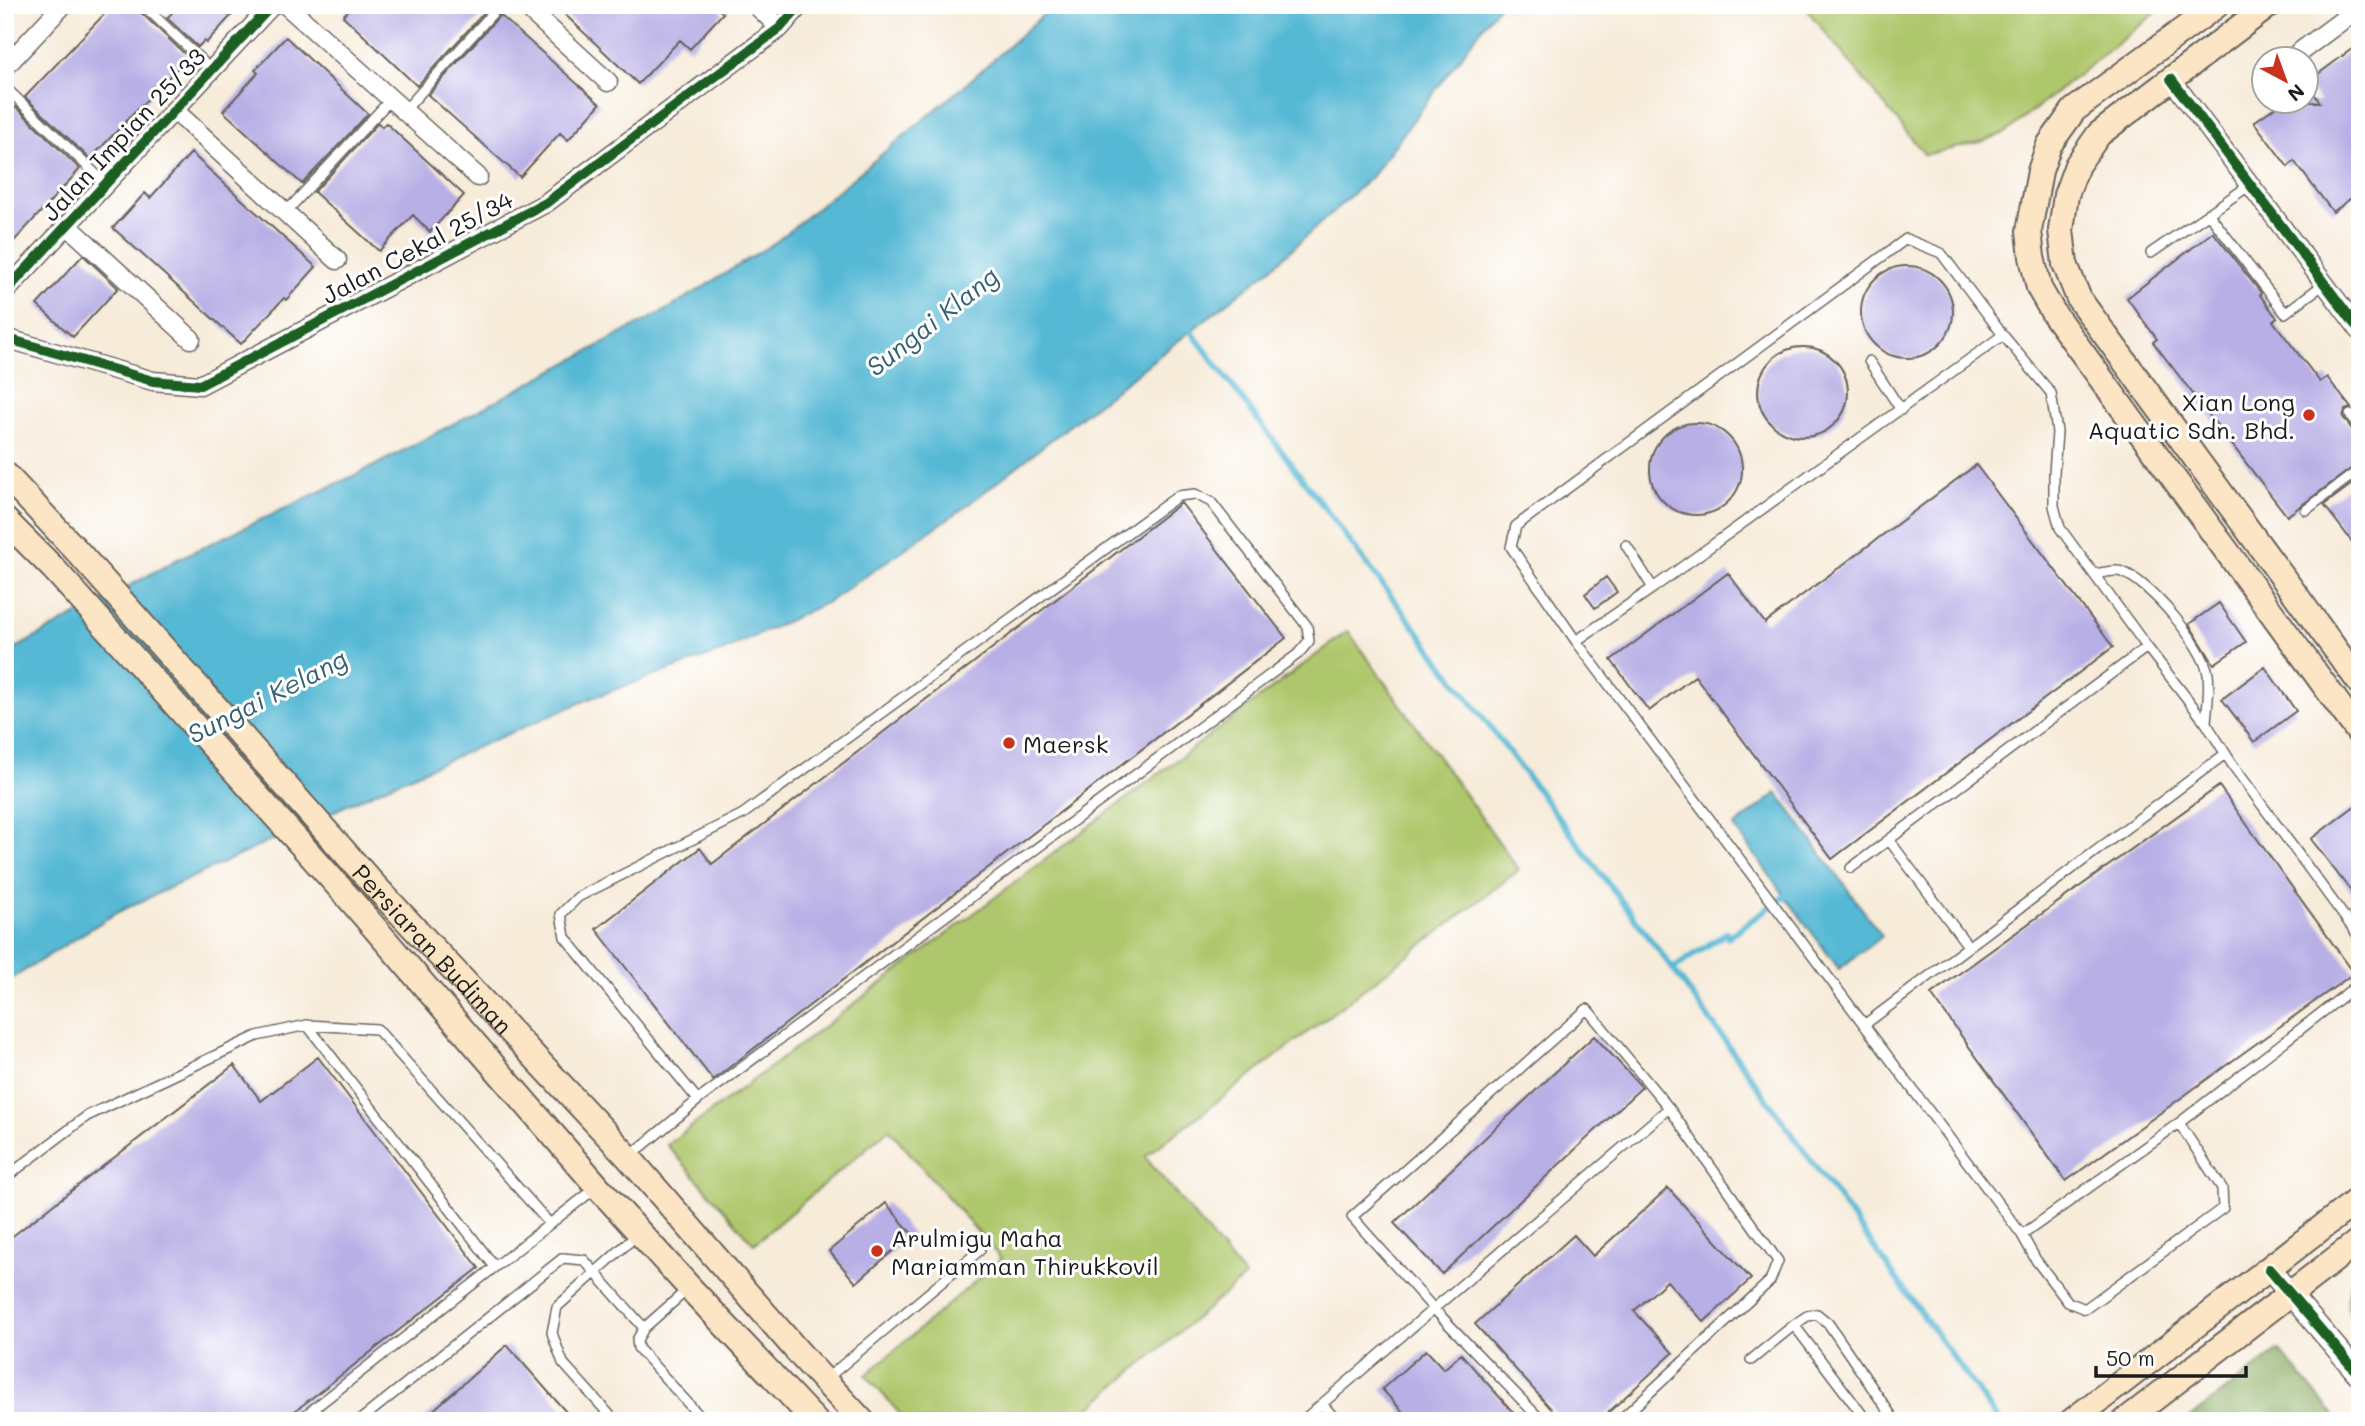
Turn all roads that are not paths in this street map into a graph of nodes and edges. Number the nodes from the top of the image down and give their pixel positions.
1 (63, 5) edge
2 (143, 5) edge
3 (272, 5) edge
4 (286, 5) edge
5 (500, 5) edge
6 (755, 5) edge
7 (800, 5) edge
8 (2217, 5) edge
9 (2269, 5) edge
10 (529, 7) edge
11 (2360, 7) edge
12 (780, 28) junction
13 (2308, 46) edge
14 (7, 60) edge
15 (212, 70) junction
16 (2171, 79) junction
17 (608, 82) dead end
18 (5, 87) edge
19 (397, 105) junction
20 (174, 110) junction
21 (478, 177) dead end
22 (106, 184) junction
23 (2250, 186) junction
24 (285, 213) junction
25 (2208, 213) junction
26 (67, 226) junction
27 (2151, 253) dead end
28 (337, 260) dead end
29 (2324, 284) junction
30 (5, 292) edge
31 (2360, 331) edge
32 (2003, 335) junction
33 (5, 338) edge
34 (191, 340) dead end
35 (1869, 361) dead end
36 (1900, 410) junction
37 (2350, 415) dead end
38 (2360, 428) edge
39 (2360, 469) edge
40 (5, 474) edge
41 (2306, 510) dead end
42 (5, 520) edge
43 (1626, 545) dead end
44 (2095, 574) junction
45 (1653, 588) junction
46 (1576, 641) junction
47 (2147, 647) junction
48 (2360, 683) edge
49 (2206, 723) junction
50 (2360, 734) edge
51 (2225, 754) junction
52 (1889, 840) junction
53 (1851, 868) dead end
54 (2360, 939) edge
55 (1968, 946) junction
56 (2360, 983) edge
57 (1864, 1024) junction
58 (307, 1025) junction
59 (698, 1100) junction
60 (1669, 1108) junction
61 (2179, 1123) junction
62 (629, 1158) junction
63 (5, 1178) edge
64 (598, 1187) junction
65 (2360, 1198) edge
66 (550, 1224) junction
67 (640, 1232) junction
68 (2022, 1235) junction
69 (2360, 1240) edge
70 (980, 1250) dead end
71 (495, 1267) junction
72 (2269, 1269) junction
73 (596, 1272) junction
74 (689, 1287) junction
75 (2291, 1295) junction
76 (1434, 1309) junction
77 (1794, 1325) junction
78 (644, 1328) junction
79 (1751, 1360) dead end
80 (2360, 1376) edge
81 (825, 1381) junction
82 (1322, 1404) junction
83 (298, 1421) edge
84 (359, 1421) edge
85 (615, 1421) edge
86 (704, 1421) edge
87 (815, 1421) edge
88 (862, 1421) edge
89 (1302, 1421) edge
90 (1337, 1421) edge
91 (1542, 1421) edge
92 (1619, 1421) edge
93 (1867, 1421) edge
94 (1895, 1421) edge
95 (2071, 1421) edge
96 (2125, 1421) edge

1 - 14 street
2 - 15 lane
3 - 15 street, Jalan Impian 25/33
4 - 19 street
5 - 19 lane
6 - 12 street
7 - 12 street, Jalan Cekal 25/34
8 - 50 main road
9 - 16 main road
10 - 17 street
11 - 13 street
12 - 33 street, Jalan Cekal 25/34
15 - 20 street, Jalan Impian 25/33
16 - 23 street
16 - 48 main road
18 - 22 lane
19 - 21 street
19 - 24 lane
20 - 22 street, Jalan Impian 25/33
20 - 24 street
22 - 26 street, Jalan Impian 25/33
23 - 25 lane
23 - 29 street
24 - 28 street
25 - 27 lane
25 - 29 lane
26 - 30 street, Jalan Impian 25/33
26 - 34 street
29 - 31 street
32 - 36 lane
32 - 44 lane
32 - 46 lane
35 - 36 lane
36 - 45 lane
37 - 38 lane
39 - 41 lane
40 - 62 main road, Persiaran Budiman
42 - 64 main road, Persiaran Budiman
43 - 45 lane
44 - 47 lane
44 - 49 lane
45 - 46 lane
46 - 57 lane
47 - 49 lane
47 - 52 lane
49 - 51 lane
51 - 54 lane
51 - 55 lane
52 - 53 lane
52 - 55 lane
55 - 57 lane
56 - 61 lane
57 - 68 lane
58 - 63 lane
58 - 66 lane
58 - 71 lane
59 - 59 lane
59 - 62 lane
60 - 76 lane
60 - 76 lane
60 - 92 lane
61 - 68 lane
61 - 68 lane
62 - 81 main road, Persiaran Budiman
64 - 66 lane
64 - 67 main road, Persiaran Budiman
65 - 72 main road
66 - 71 lane
67 - 73 lane
67 - 74 main road, Persiaran Budiman
69 - 75 main road
70 - 81 lane
71 - 83 lane
72 - 75 street
72 - 95 main road
73 - 78 lane
73 - 84 lane
73 - 85 lane
74 - 78 lane
74 - 87 main road, Persiaran Budiman
75 - 80 street
75 - 96 main road
76 - 82 lane
76 - 91 lane
77 - 79 lane
77 - 93 lane
77 - 94 lane
78 - 86 lane
81 - 88 main road, Persiaran Budiman
82 - 89 lane
82 - 90 lane

